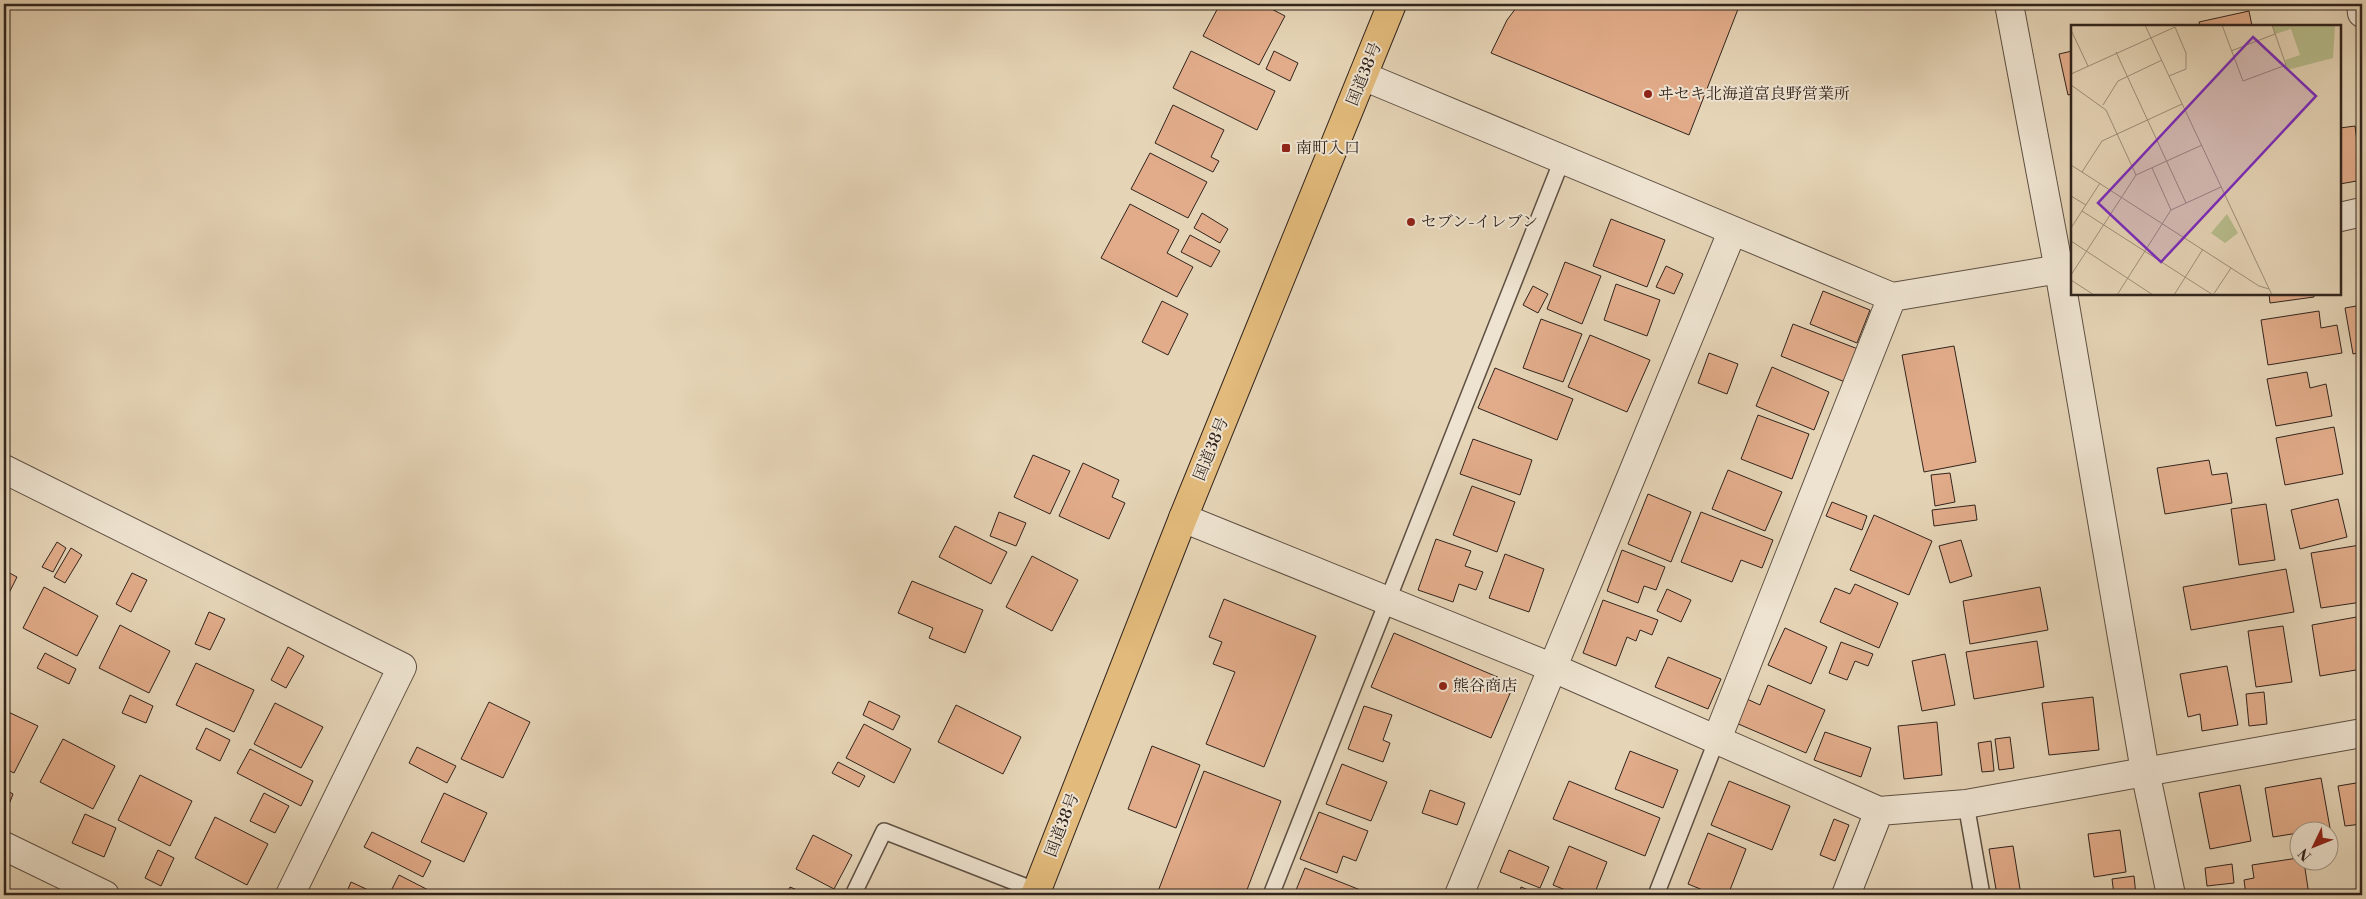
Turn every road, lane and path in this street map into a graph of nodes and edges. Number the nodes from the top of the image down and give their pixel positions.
1 (1392, 4) edge
2 (2009, 4) edge
3 (2361, 4) edge
4 (2362, 13) edge
5 (1363, 76) junction
6 (1562, 160) junction
7 (2362, 212) edge
8 (2341, 217) edge
9 (1732, 232) junction
10 (2066, 268) edge
11 (1892, 297) junction
12 (4, 469) edge
13 (1183, 518) junction
14 (1387, 601) junction
15 (1551, 667) junction
16 (2362, 733) edge
17 (1717, 739) junction
18 (2145, 771) junction
19 (1966, 804) junction
20 (1879, 811) junction
21 (4, 846) edge
22 (1036, 893) edge
23 (105, 895) edge
24 (290, 895) edge
25 (853, 895) edge
26 (1271, 895) edge
27 (1459, 895) edge
28 (1656, 895) edge
29 (1846, 895) edge
30 (1982, 895) edge
31 (2171, 895) edge

1 - 5 highway, 国道38号
2 - 10 street
3 - 4 street
5 - 6 street
5 - 13 highway, 国道38号
6 - 9 street
6 - 14 lane
7 - 8 street
9 - 11 street
9 - 15 street
10 - 11 street
10 - 18 street
11 - 17 street
12 - 24 street
13 - 14 street
13 - 22 highway, 国道38号
14 - 15 street
14 - 26 lane
15 - 17 street
15 - 27 street
16 - 18 street
17 - 20 street
17 - 28 lane
18 - 19 street
18 - 31 street
19 - 20 street
19 - 30 lane
20 - 29 street
21 - 23 street
22 - 25 lane

